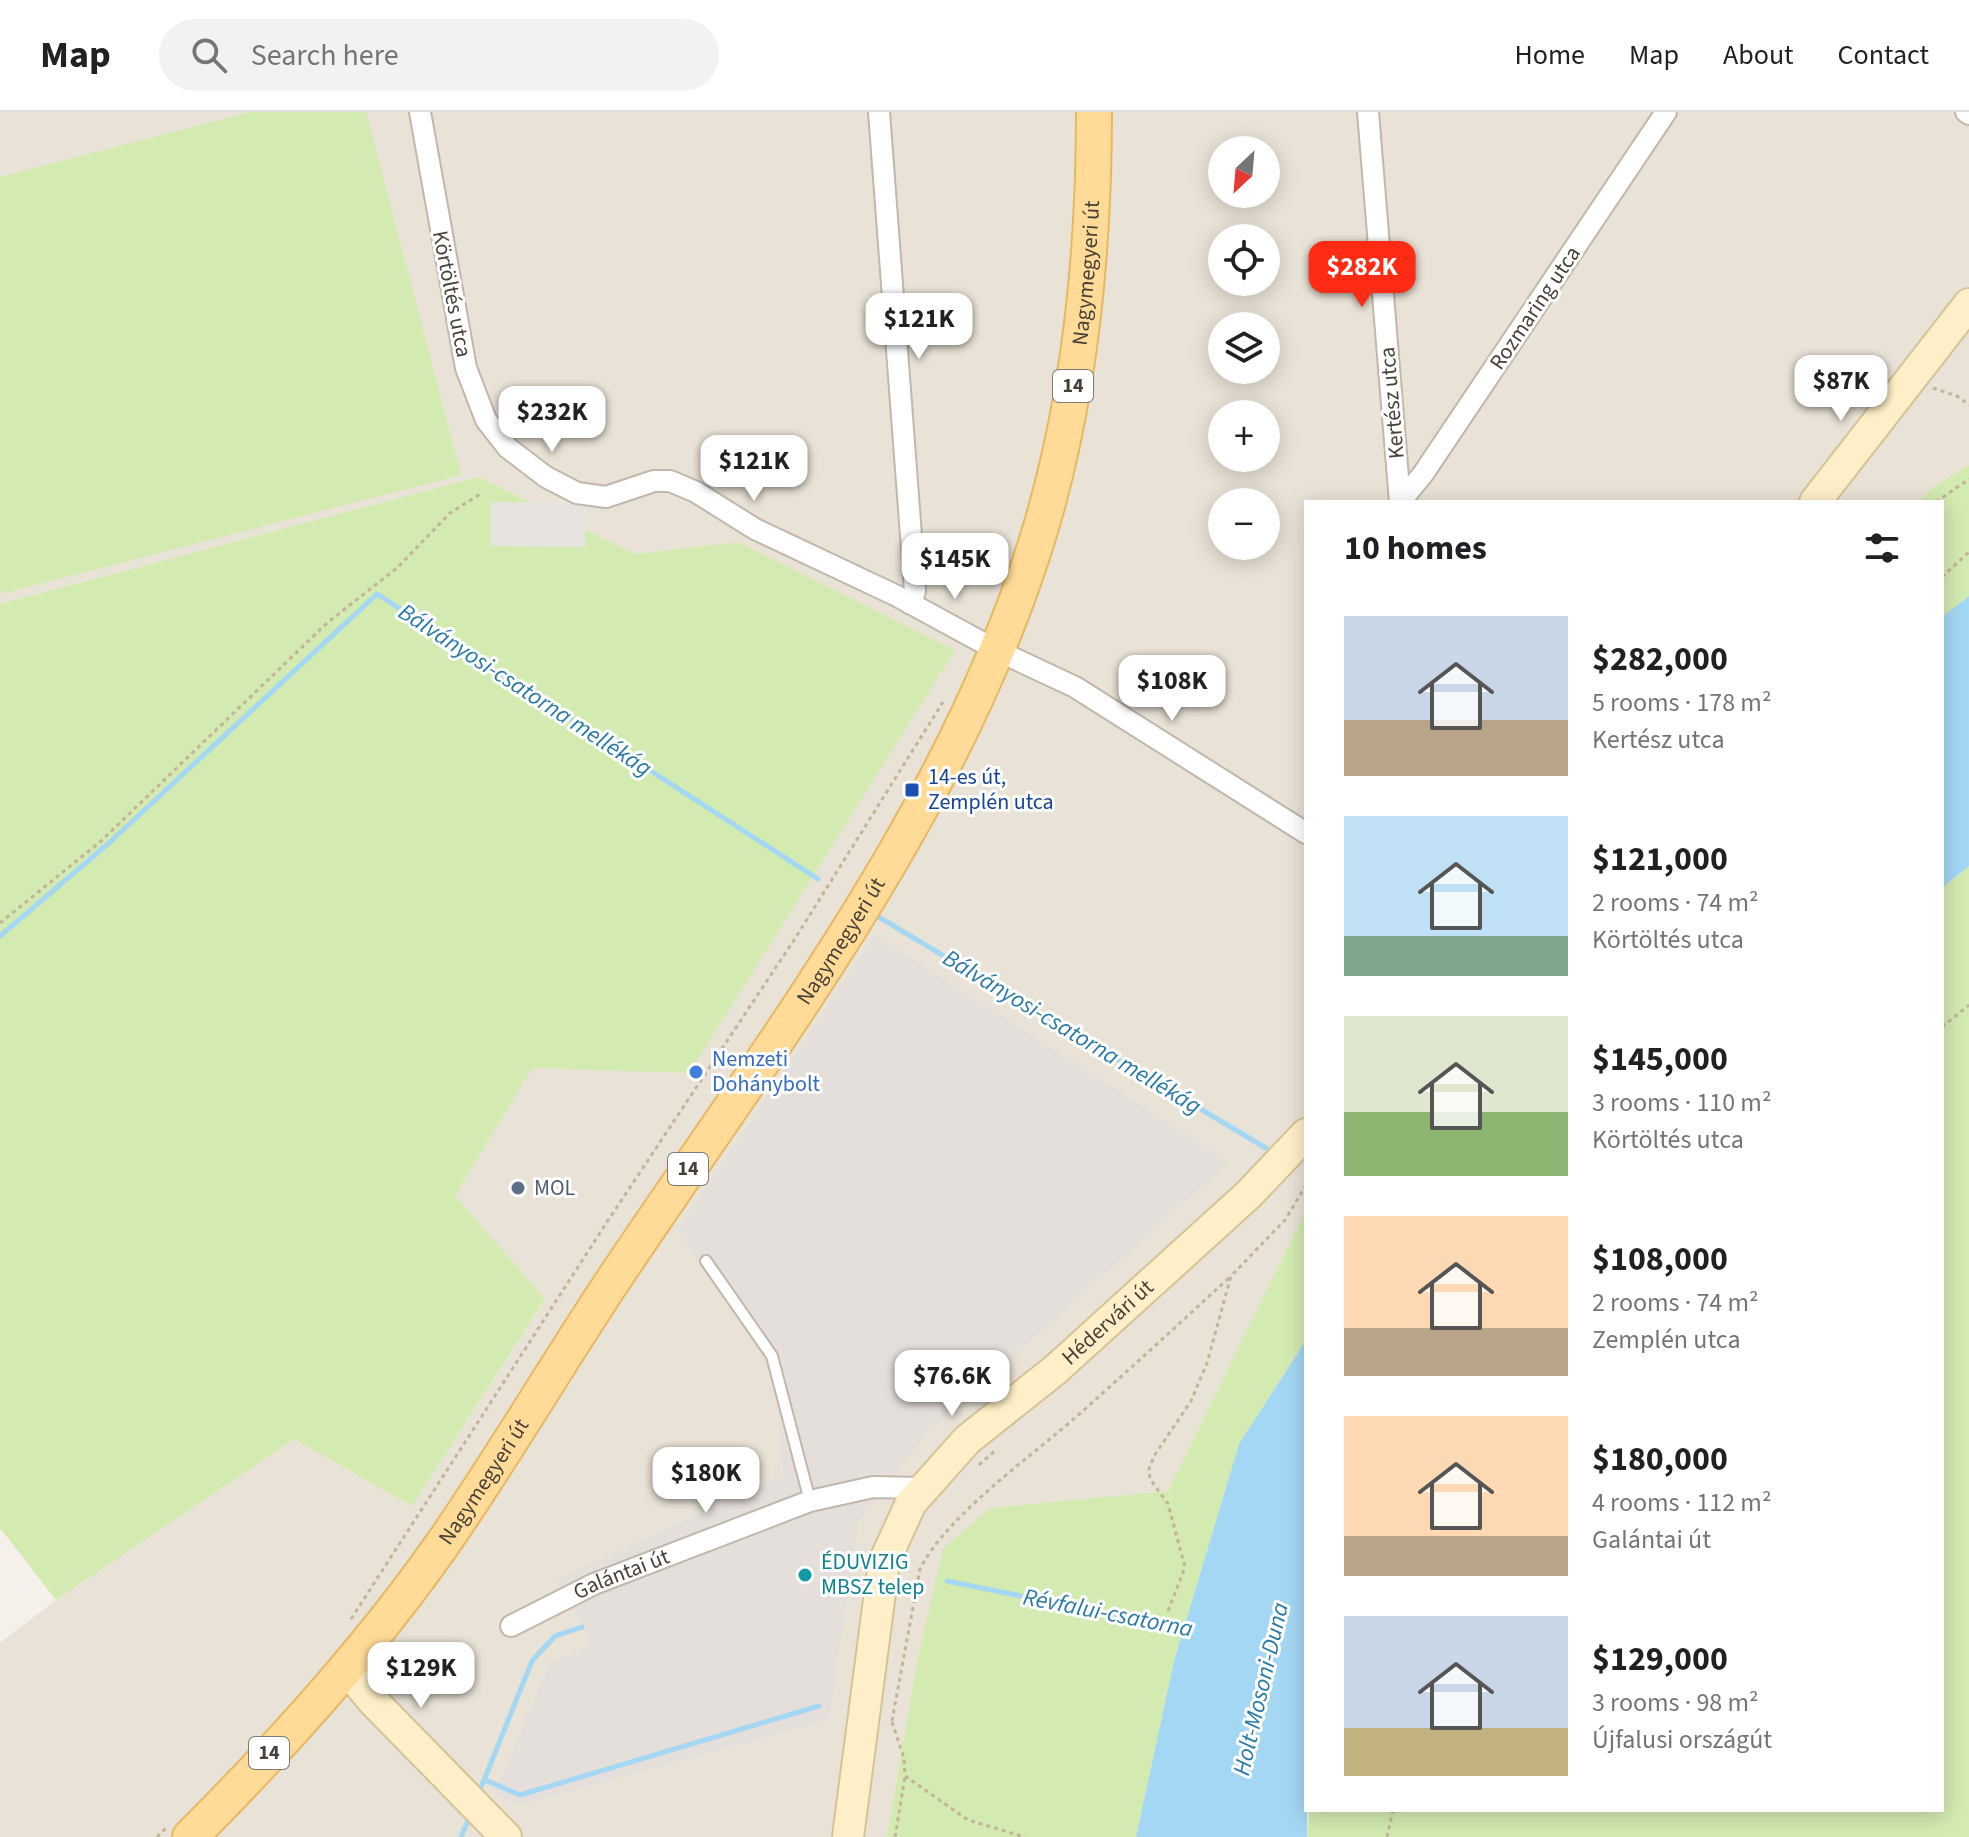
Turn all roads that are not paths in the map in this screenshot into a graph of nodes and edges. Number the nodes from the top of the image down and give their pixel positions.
1 (420, 112) edge
2 (879, 112) edge
3 (1094, 112) edge
4 (1368, 112) edge
5 (1666, 112) edge
6 (1969, 304) edge
7 (1400, 500) edge
8 (1402, 500) edge
9 (1817, 500) edge
10 (911, 604) junction
11 (996, 650) junction
12 (1304, 832) edge
13 (1304, 1136) edge
14 (706, 1261) dead end
15 (921, 1488) junction
16 (810, 1501) junction
17 (511, 1626) dead end
18 (345, 1667) junction
19 (497, 1828) edge
20 (190, 1837) edge
21 (848, 1837) edge

1 - 10 street, Körtöltés utca
2 - 10 street
3 - 11 main road, Nagymegyeri út / 14
4 - 7 street, Kertész utca
5 - 8 street, Rozmaring utca
6 - 9 street
10 - 11 street, Körtöltés utca
11 - 12 street, Körtöltés utca
11 - 18 main road, Nagymegyeri út / 14
13 - 15 street, Hédervári út
14 - 16 lane
15 - 16 street, Galántai út
15 - 21 street, Hédervári út
16 - 17 street, Galántai út
18 - 19 street
18 - 20 main road, 14

